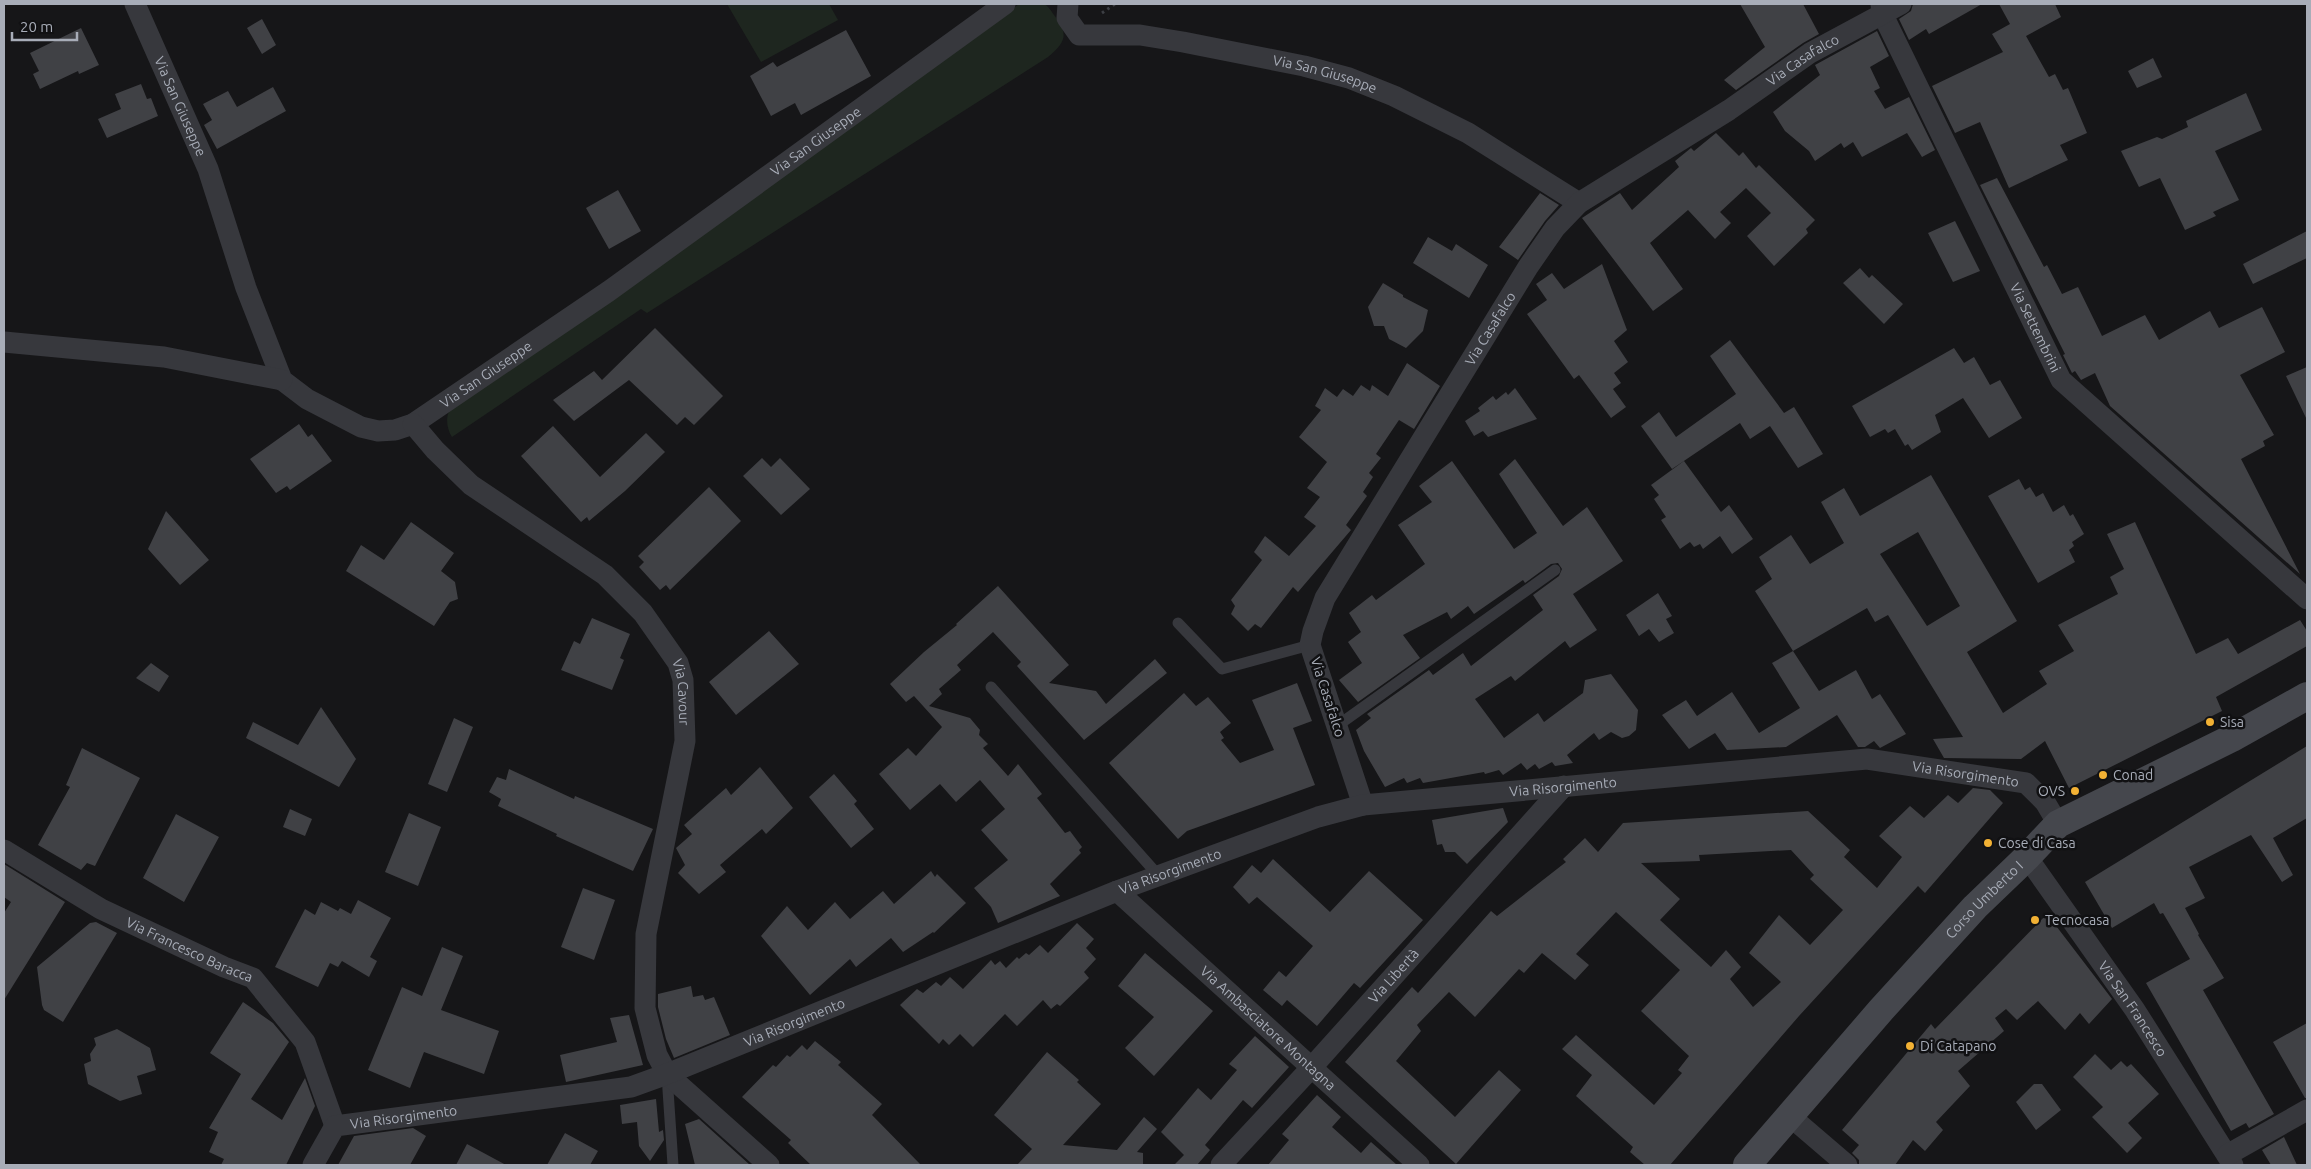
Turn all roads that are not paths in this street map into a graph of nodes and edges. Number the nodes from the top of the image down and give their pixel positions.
1 (135, 4) edge
2 (1005, 4) edge
3 (1068, 4) edge
4 (1901, 4) edge
5 (1881, 8) edge
6 (1579, 203) junction
7 (4, 342) edge
8 (282, 380) junction
9 (413, 424) junction
10 (1555, 570) dead end
11 (2307, 599) edge
12 (1178, 623) dead end
13 (1310, 644) junction
14 (991, 687) dead end
15 (2307, 696) edge
16 (1337, 726) junction
17 (1564, 786) junction
18 (1362, 805) junction
19 (2058, 824) junction
20 (4, 850) edge
21 (2028, 857) junction
22 (1158, 875) junction
23 (1117, 891) junction
24 (1312, 1067) junction
25 (668, 1074) junction
26 (2307, 1110) edge
27 (1791, 1117) junction
28 (335, 1126) junction
29 (2230, 1160) edge
30 (313, 1165) edge
31 (673, 1165) edge
32 (770, 1165) edge
33 (1221, 1165) edge
34 (1419, 1165) edge
35 (1748, 1165) edge
36 (1847, 1165) edge

1 - 8 street, Via San Giuseppe
2 - 9 street, Via San Giuseppe
3 - 6 street, Via San Giuseppe
4 - 5 street, Via Casafalco
5 - 6 street, Via Casafalco
5 - 11 street, Via Settembrini
6 - 13 street, Via Casafalco
7 - 8 street
8 - 9 street, Via San Giuseppe
9 - 25 street, Via Cavour
10 - 16 lane
12 - 13 lane
13 - 16 street, Via Casafalco
14 - 22 lane
15 - 19 street, Corso Umberto I
16 - 18 street, Via Casafalco
17 - 18 street, Via Risorgimento
17 - 19 street, Via Risorgimento
17 - 24 street, Via Libertà
18 - 22 street, Via Risorgimento
19 - 21 street, Corso Umberto I
20 - 28 street, Via Francesco Baracca
21 - 27 street, Corso Umberto I
21 - 29 street, Via San Francesco
22 - 23 street, Via Risorgimento
23 - 24 street, Via Ambasciatore Montagna
23 - 25 street, Via Risorgimento
24 - 33 street, Via Libertà
24 - 34 street, Via Ambasciatore Montagna
25 - 28 street, Via Risorgimento
25 - 31 lane
25 - 32 street
26 - 29 street
27 - 35 street, Corso Umberto I
27 - 36 street
28 - 30 street, Via Risorgimento

